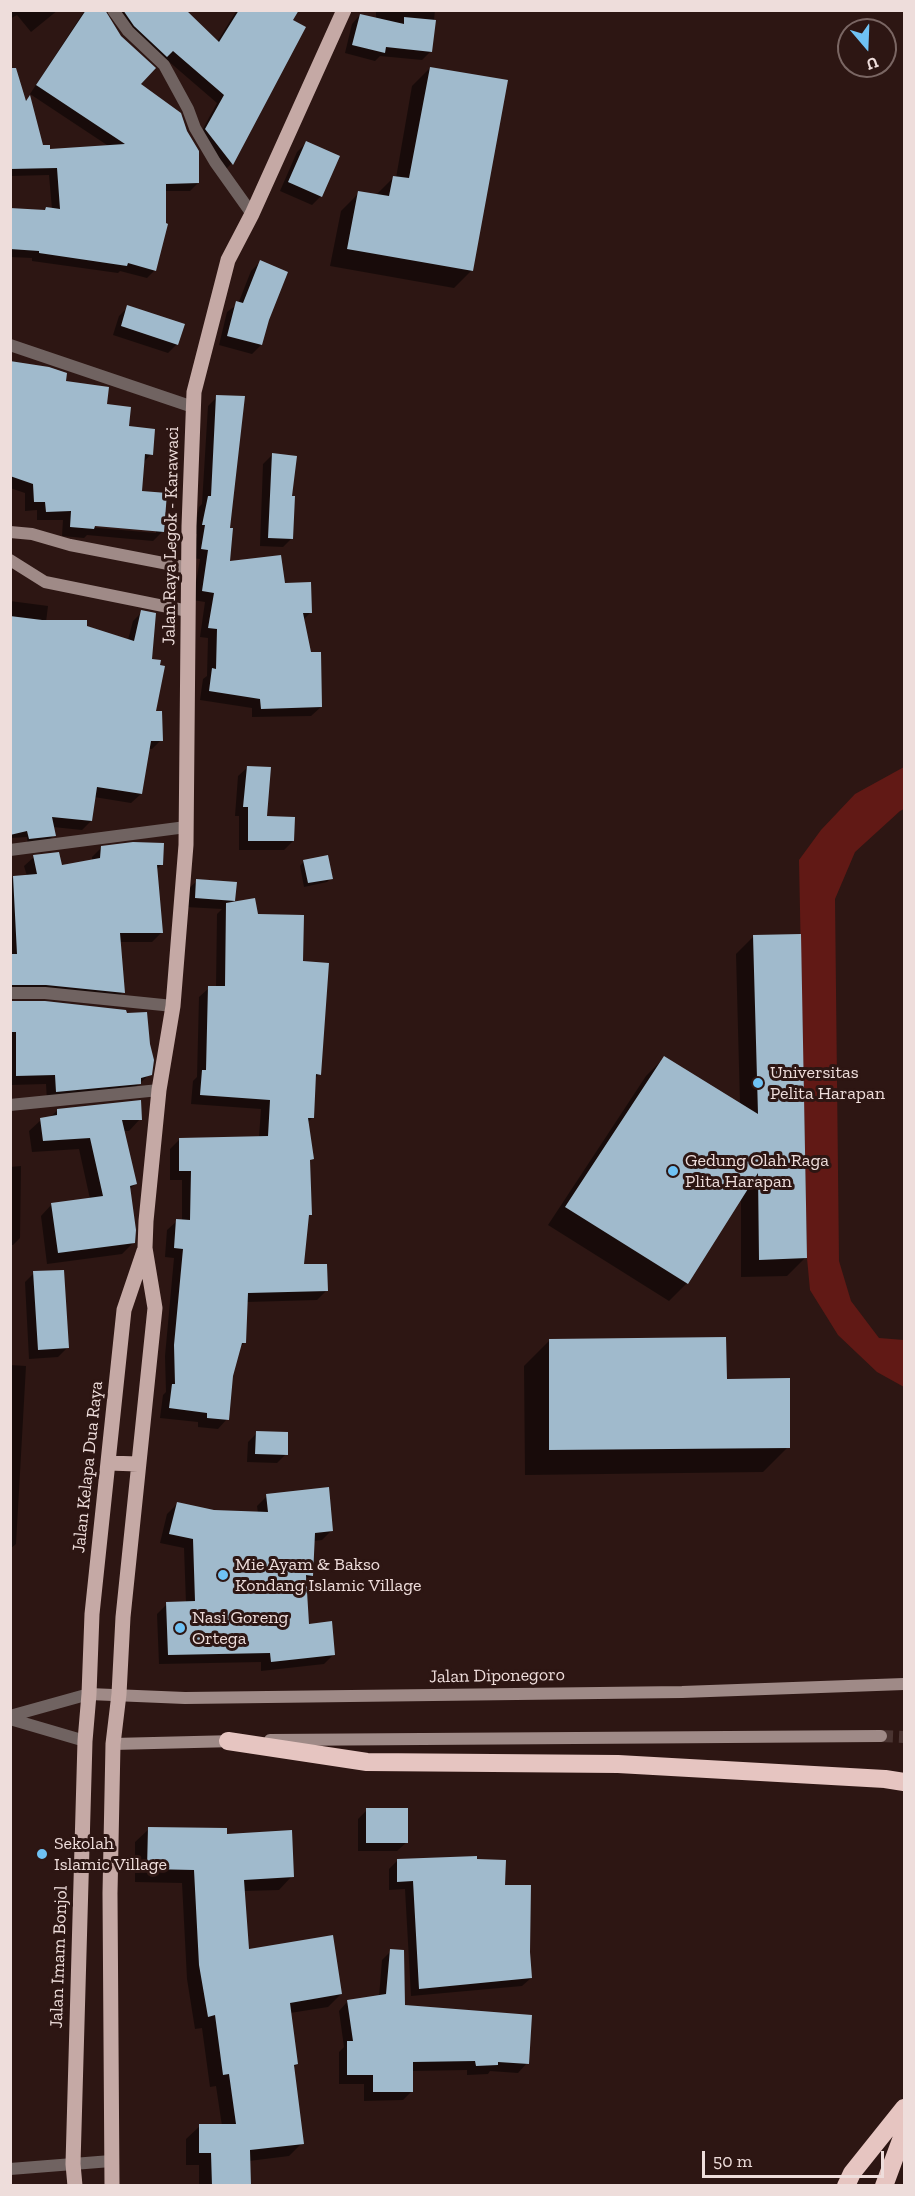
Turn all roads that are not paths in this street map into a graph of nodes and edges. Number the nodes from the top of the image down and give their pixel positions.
1 (113, 10) edge
2 (344, 10) edge
3 (252, 214) junction
4 (10, 345) edge
5 (193, 407) junction
6 (10, 532) edge
7 (10, 560) edge
8 (189, 568) junction
9 (188, 611) junction
10 (186, 827) junction
11 (10, 850) edge
12 (10, 993) edge
13 (172, 1006) junction
14 (159, 1090) junction
15 (10, 1105) edge
16 (145, 1248) junction
17 (108, 1463) junction
18 (138, 1464) junction
19 (904, 1684) edge
20 (89, 1694) junction
21 (119, 1694) junction
22 (10, 1718) edge
23 (881, 1736) tunnel mouth
24 (228, 1741) junction
25 (85, 1742) junction
26 (114, 1744) junction
27 (904, 1782) edge
28 (904, 2108) edge
29 (904, 2132) edge
30 (111, 2161) junction
31 (73, 2164) junction
32 (10, 2169) edge
33 (75, 2186) edge
34 (112, 2186) edge
35 (846, 2186) edge
36 (884, 2186) edge

1 - 3 street
2 - 3 main road, Jalan Raya Legok - Karawaci
3 - 5 main road, Jalan Raya Legok - Karawaci
4 - 5 street
5 - 8 main road, Jalan Raya Legok - Karawaci
6 - 8 street
7 - 9 street
8 - 9 main road, Jalan Raya Legok - Karawaci
9 - 10 main road, Jalan Raya Legok - Karawaci
10 - 11 street
10 - 13 main road, Jalan Raya Legok - Karawaci
12 - 13 street
13 - 14 main road, Jalan Raya Legok - Karawaci
14 - 15 street
14 - 16 main road, Jalan Kelapa Dua Raya
16 - 17 main road, Jalan Kelapa Dua Raya
16 - 18 main road, Jalan Kelapa Dua Raya
17 - 18 main road
17 - 20 main road, Jalan Kelapa Dua Raya
18 - 21 main road, Jalan Kelapa Dua Raya
19 - 21 street, Jalan Diponegoro
20 - 21 street, Jalan Diponegoro
20 - 22 street
20 - 25 main road, Jalan Imam Bonjol
21 - 26 main road
22 - 25 street
23 - 24 street
24 - 26 street
24 - 27 highway
25 - 31 main road, Jalan Imam Bonjol
26 - 30 main road
28 - 35 highway
29 - 36 highway
30 - 31 street
30 - 34 main road
31 - 32 street
31 - 33 main road, Jalan Imam Bonjol

